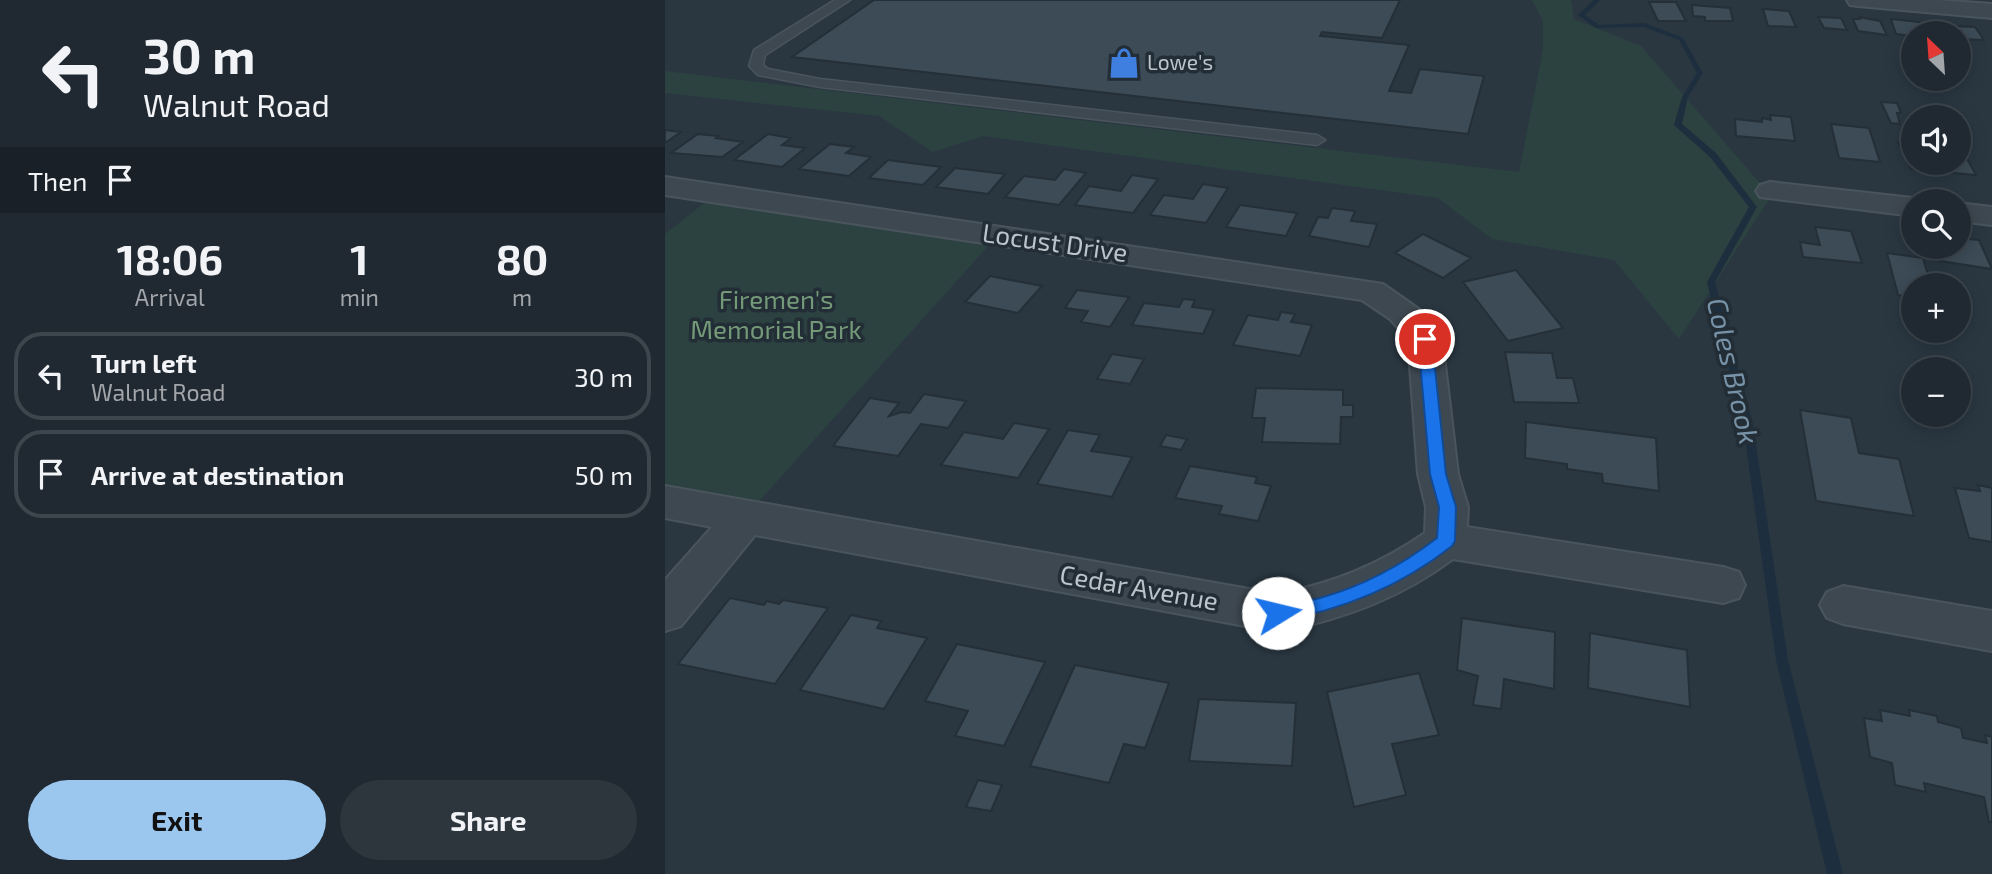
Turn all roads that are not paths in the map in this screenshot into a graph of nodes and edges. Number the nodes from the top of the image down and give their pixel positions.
1 (844, 0) edge
2 (1858, 0) edge
3 (1992, 11) edge
4 (1317, 140) dead end
5 (665, 186) edge
6 (1770, 191) dead end
7 (1901, 206) edge
8 (1971, 214) edge
9 (1992, 216) edge
10 (665, 502) edge
11 (745, 517) junction
12 (1446, 541) junction
13 (1723, 584) dead end
14 (1843, 605) dead end
15 (665, 612) edge
16 (1992, 631) edge

1 - 4 lane
2 - 3 street
5 - 12 street, Locust Drive
6 - 7 street
8 - 9 street
10 - 11 street, Cedar Avenue
11 - 12 street, Cedar Avenue
11 - 15 street
12 - 13 street
14 - 16 street

